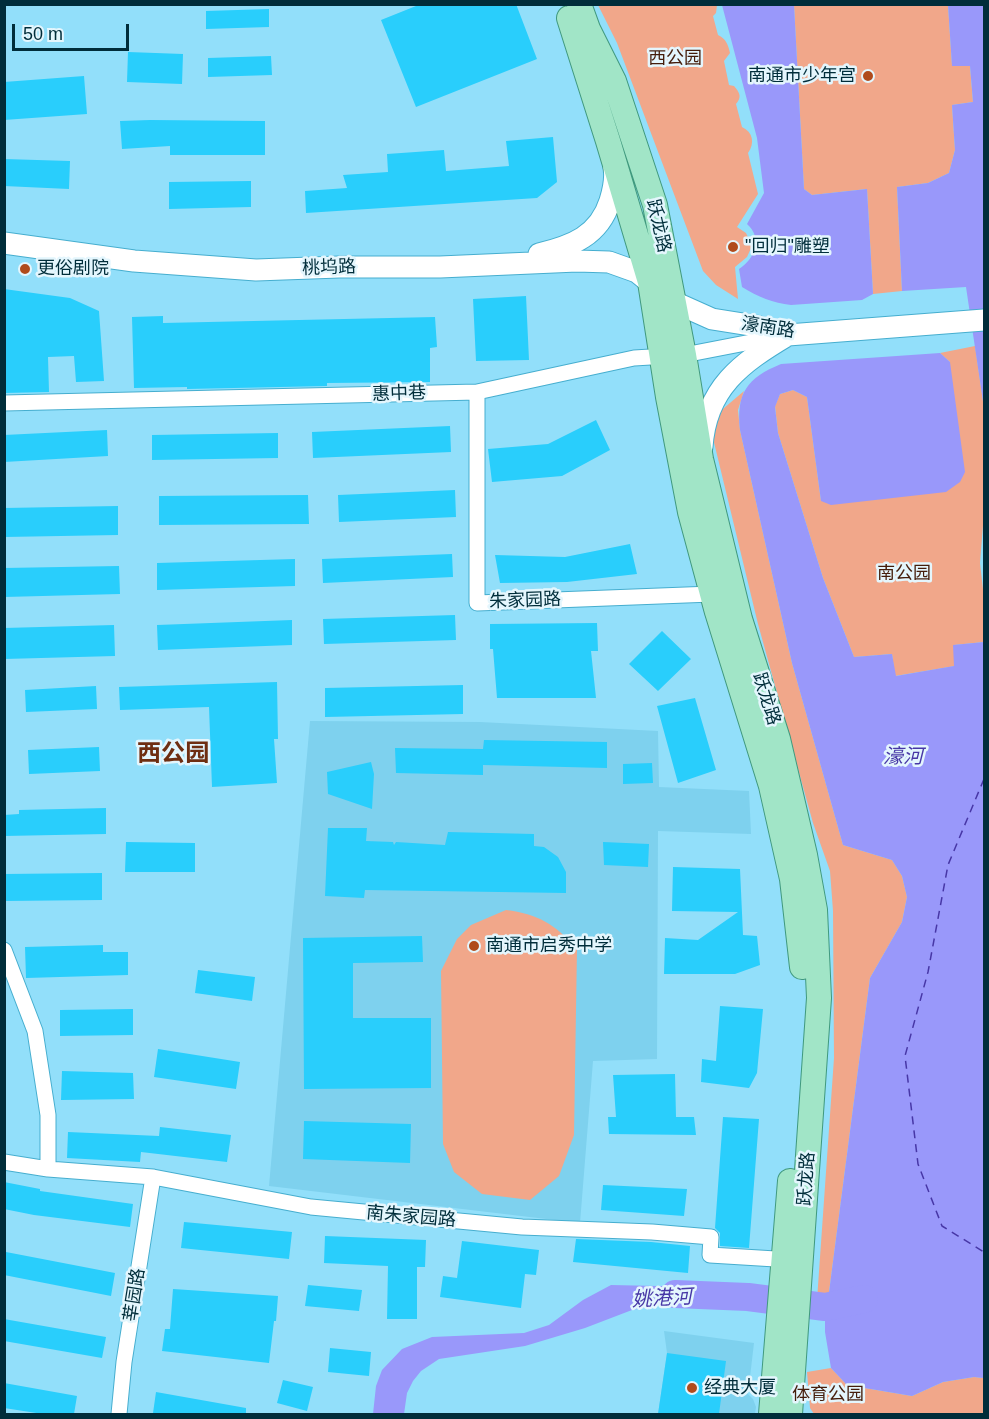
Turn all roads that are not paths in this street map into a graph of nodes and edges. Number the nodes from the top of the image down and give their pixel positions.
1 (564, 4) edge
2 (579, 4) edge
3 (608, 141) junction
4 (4, 243) edge
5 (494, 264) junction
6 (650, 282) junction
7 (674, 302) junction
8 (984, 320) edge
9 (788, 335) junction
10 (660, 355) junction
11 (684, 355) junction
12 (477, 392) junction
13 (4, 403) edge
14 (701, 459) junction
15 (712, 594) junction
16 (4, 950) edge
17 (4, 1162) edge
18 (48, 1169) junction
19 (153, 1177) junction
20 (792, 1270) junction
21 (787, 1336) junction
22 (119, 1414) edge
23 (771, 1414) edge
24 (790, 1414) edge

1 - 3 main road, 跃龙路
2 - 7 main road, 跃龙路
3 - 5 street
3 - 6 main road, 跃龙路
4 - 5 street, 桃坞路
5 - 6 street, 桃坞路
6 - 7 street, 濠南路
6 - 10 main road, 跃龙路
7 - 9 street, 濠南路
7 - 11 main road, 跃龙路
8 - 9 street, 濠南路
9 - 11 street, 惠中巷
9 - 14 street
10 - 11 street, 惠中巷
10 - 12 street, 惠中巷
10 - 15 main road, 跃龙路
11 - 14 main road, 跃龙路
12 - 13 street, 惠中巷
12 - 15 street, 朱家园路
14 - 20 main road, 跃龙路
15 - 20 main road, 跃龙路
16 - 18 street
17 - 18 street, 南朱家园路
18 - 19 street, 南朱家园路
19 - 20 street, 南朱家园路
19 - 22 street, 莘园路
20 - 21 main road, 跃龙路
21 - 23 main road, 跃龙路
21 - 24 main road, 跃龙路

